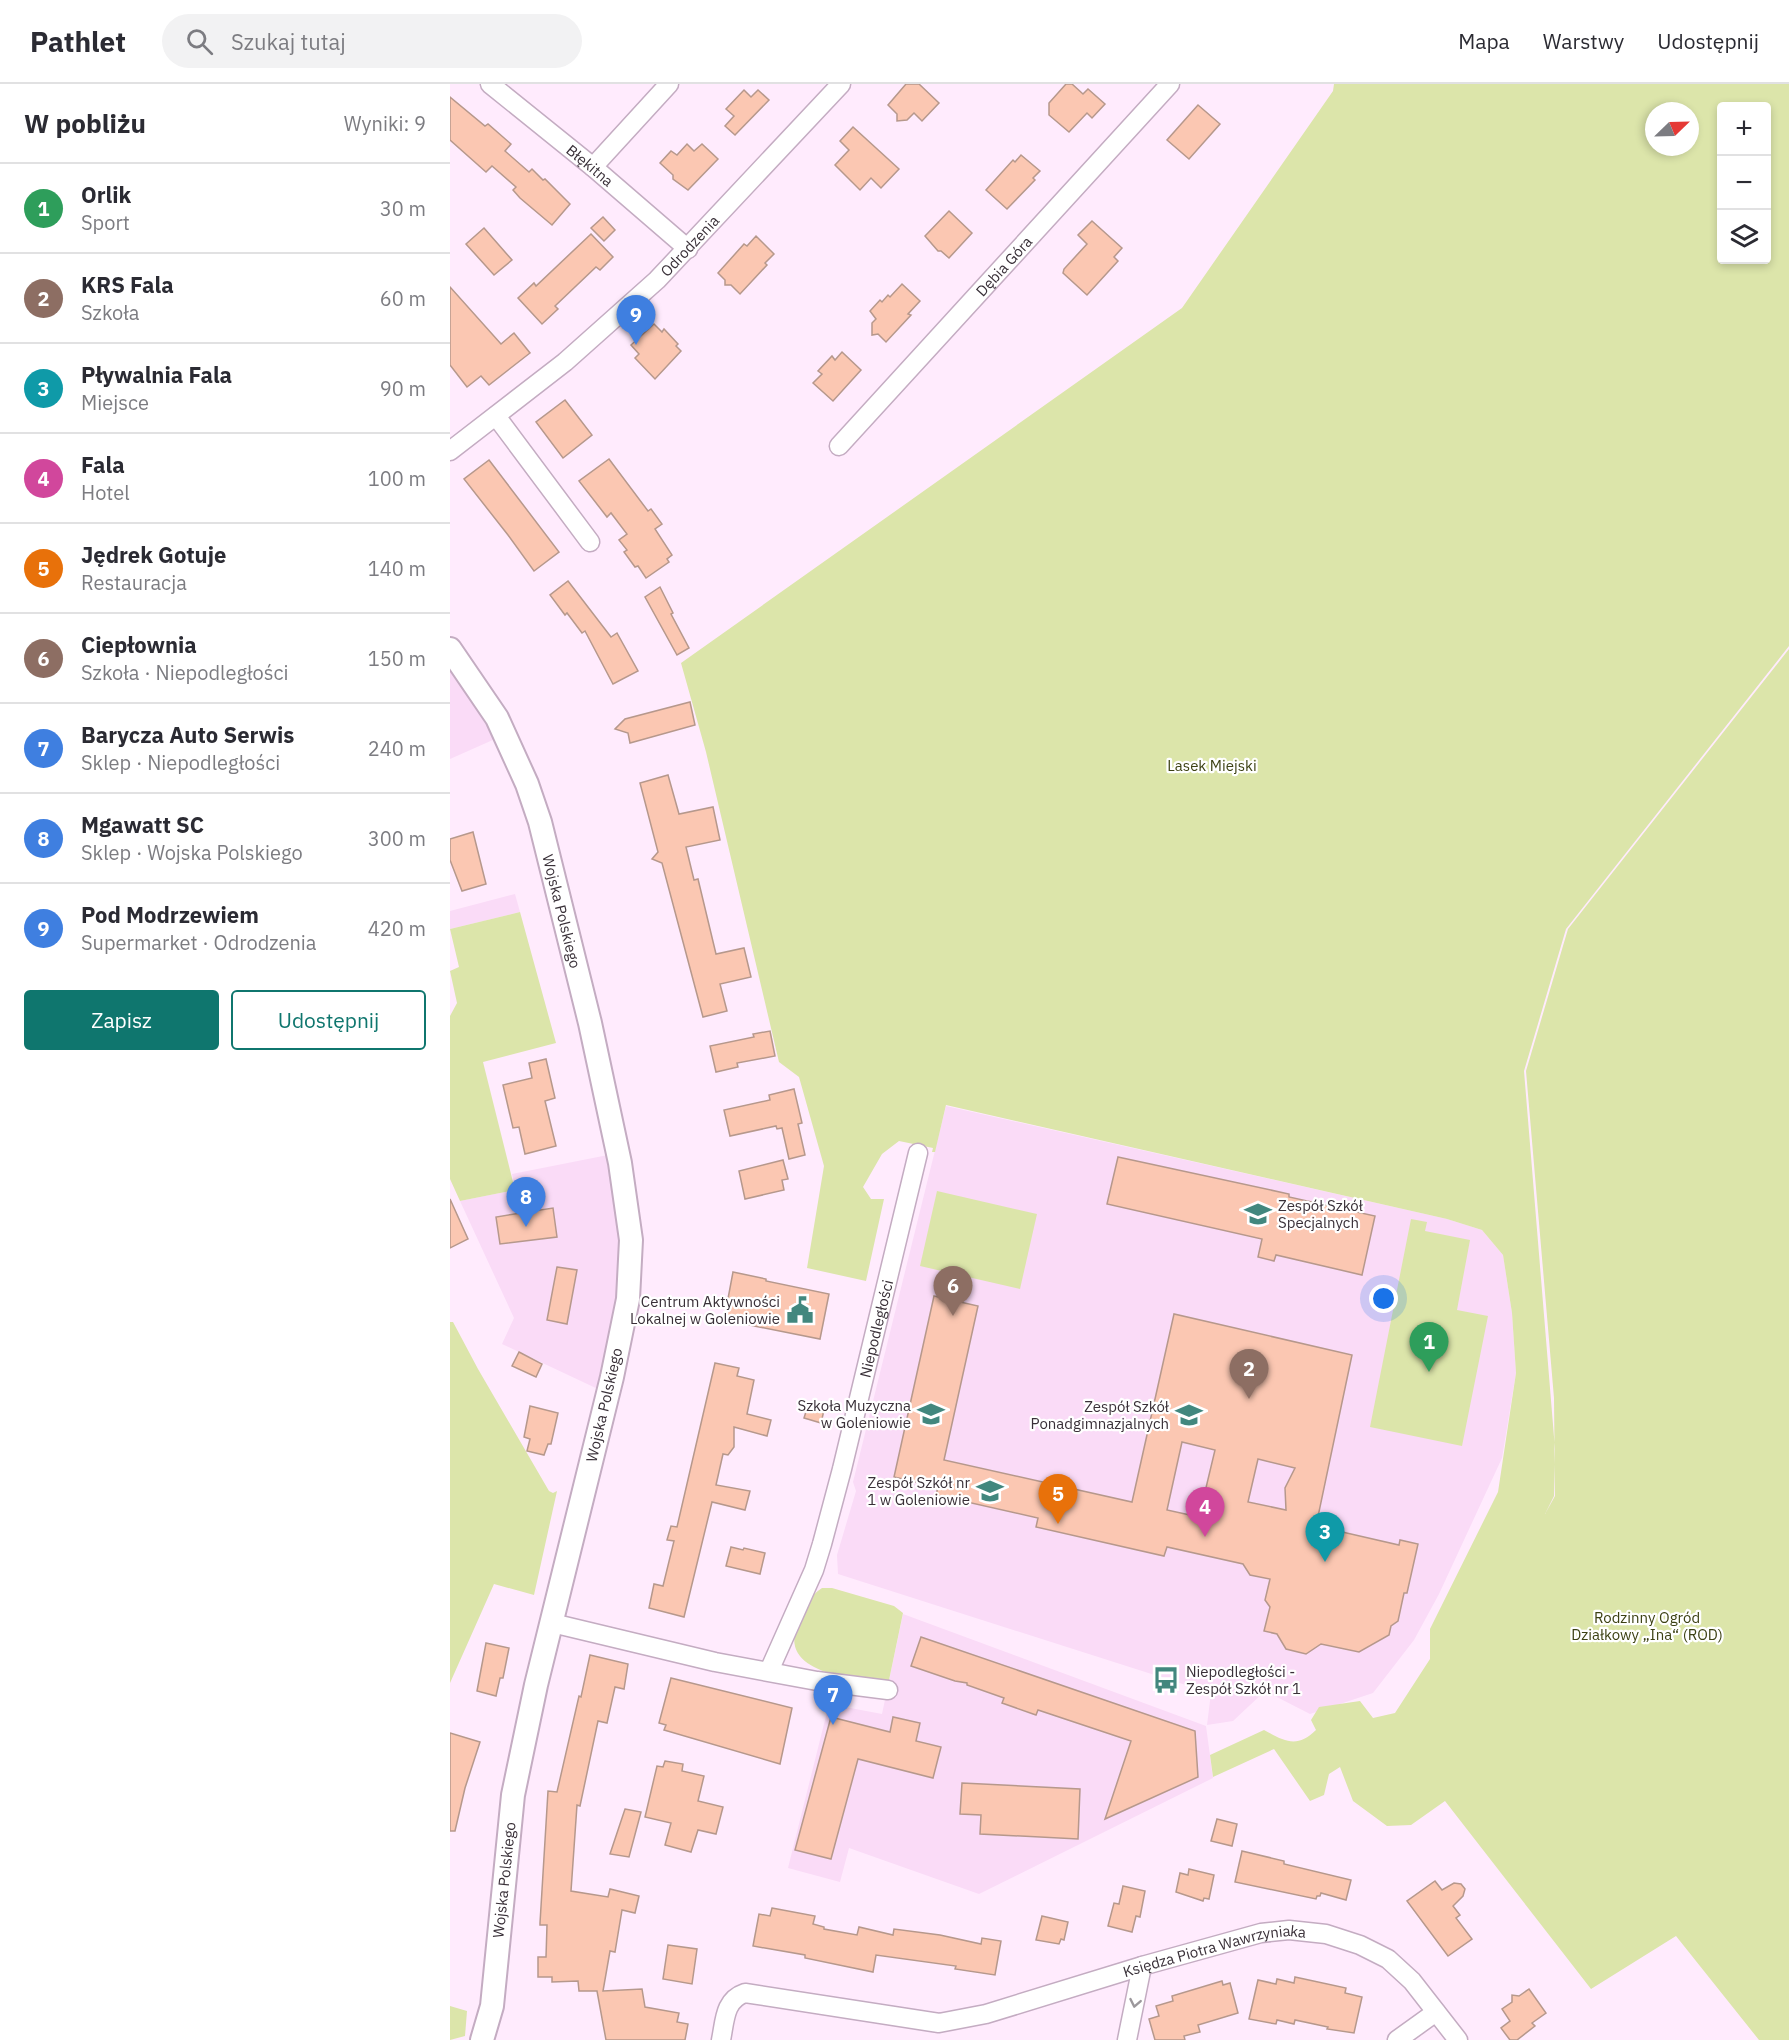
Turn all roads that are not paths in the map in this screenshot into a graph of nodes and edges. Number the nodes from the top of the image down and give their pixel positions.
1 (490, 84) edge
2 (669, 84) edge
3 (841, 84) edge
4 (1170, 84) edge
5 (593, 167) junction
6 (688, 249) junction
7 (496, 416) junction
8 (839, 446) dead end
9 (450, 451) edge
10 (590, 542) dead end
11 (450, 649) edge
12 (918, 1153) dead end
13 (552, 1623) junction
14 (769, 1671) junction
15 (888, 1690) dead end
16 (1142, 1966) junction
17 (492, 2006) junction
18 (1436, 2012) junction
19 (937, 2032) edge
20 (482, 2040) edge
21 (496, 2040) edge
22 (721, 2040) edge
23 (1127, 2040) edge
24 (1396, 2040) edge
25 (1458, 2040) edge

1 - 5 street, Błękitna
2 - 5 street
3 - 6 street, Odrodzenia
4 - 8 street, Dębia Góra
5 - 6 street, Błękitna
6 - 7 street, Odrodzenia
7 - 9 street, Odrodzenia
7 - 10 street
11 - 13 street, Wojska Polskiego
12 - 14 street, Niepodległości
13 - 14 street
13 - 17 street, Wojska Polskiego
14 - 15 street
16 - 18 street, Księdza Piotra Wawrzyniaka
16 - 19 street, Księdza Piotra Wawrzyniaka
16 -> 23 street
17 - 20 street, Wojska Polskiego
17 - 21 street, Wojska Polskiego
18 - 24 street
18 - 25 street, Księdza Piotra Wawrzyniaka
19 - 22 street, Księdza Piotra Wawrzyniaka

